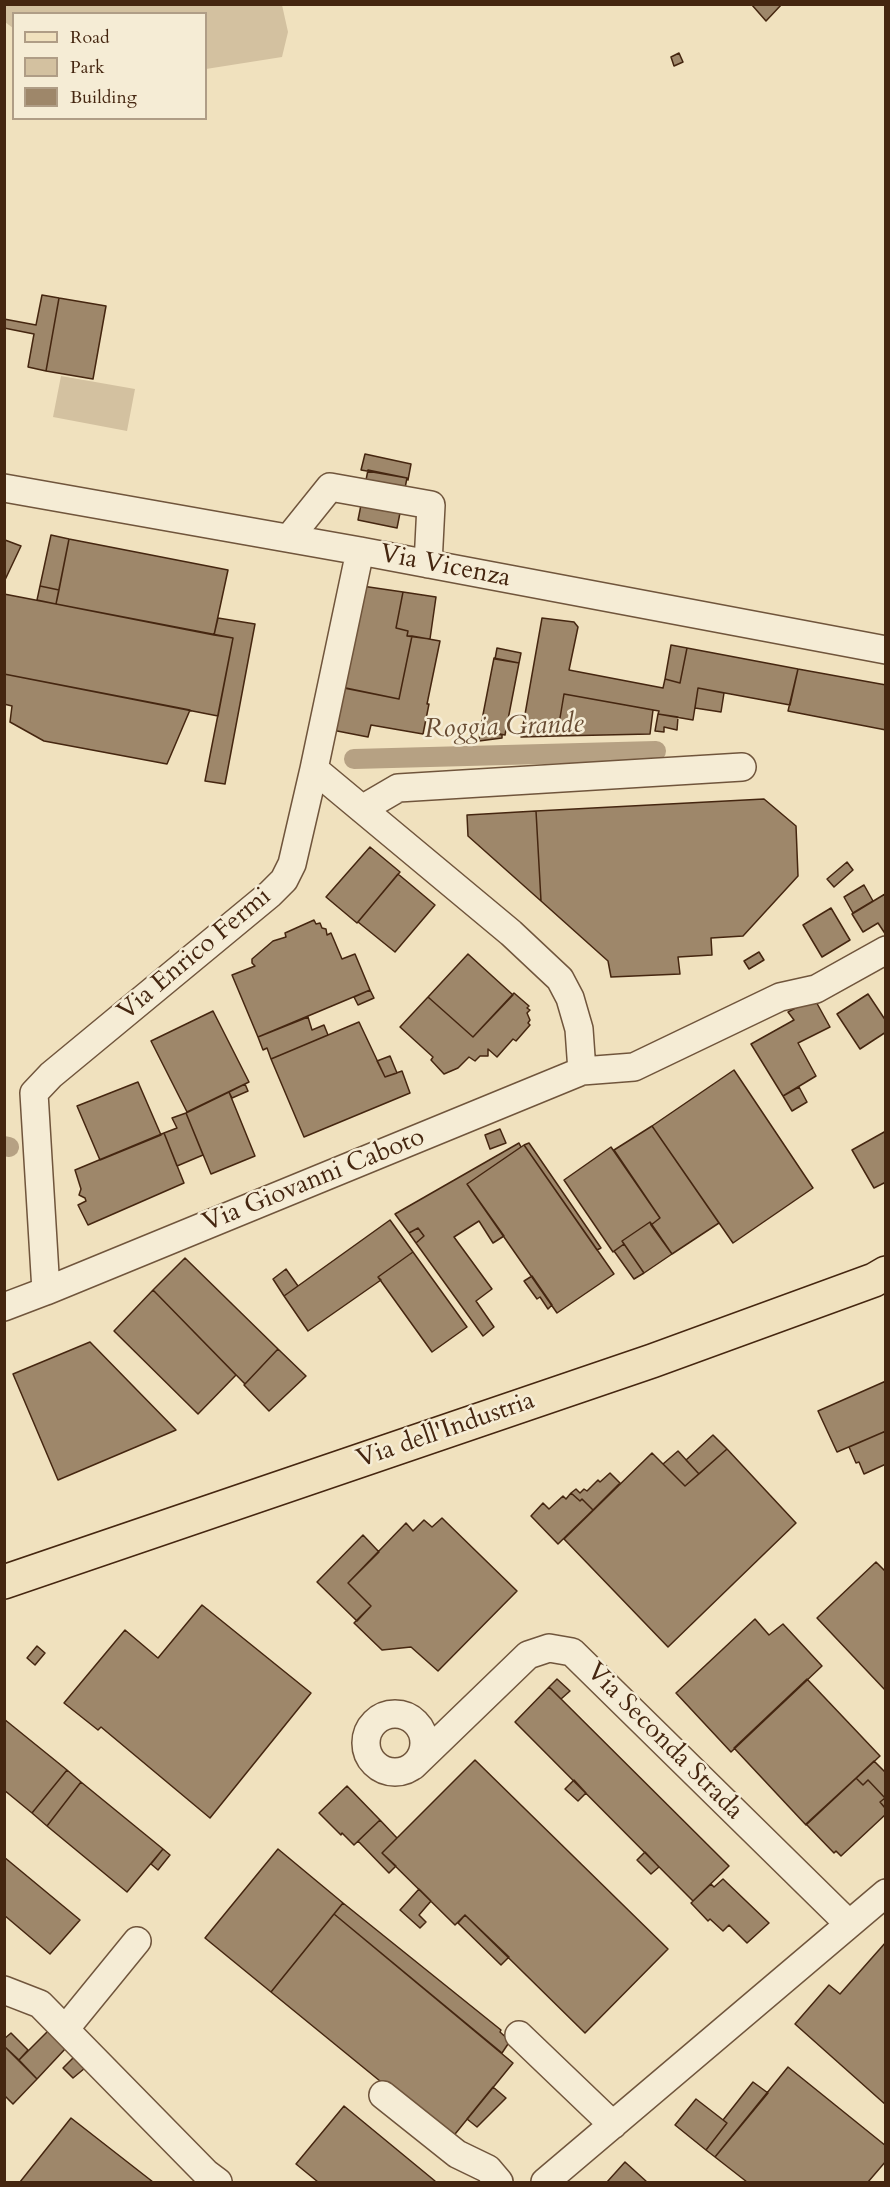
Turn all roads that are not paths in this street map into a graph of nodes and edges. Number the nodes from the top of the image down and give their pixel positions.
1 (4, 488) edge
2 (289, 538) junction
3 (360, 551) junction
4 (428, 564) junction
5 (885, 650) edge
6 (742, 767) dead end
7 (314, 769) junction
8 (362, 809) junction
9 (885, 950) edge
10 (582, 1071) junction
11 (885, 1273) edge
12 (46, 1291) junction
13 (4, 1307) edge
14 (4, 1582) edge
15 (467, 1713) junction
16 (399, 1715) junction
17 (413, 1766) junction
18 (885, 1893) edge
19 (849, 1924) junction
20 (137, 1941) dead end
21 (4, 1990) edge
22 (40, 2004) junction
23 (4, 2010) edge
24 (66, 2028) junction
25 (519, 2035) dead end
26 (382, 2095) dead end
27 (613, 2125) junction
28 (218, 2182) edge
29 (499, 2182) edge
30 (545, 2182) edge

1 - 2 street, Via Vicenza
2 - 3 street, Via Vicenza
2 - 4 street
3 - 4 street, Via Vicenza
3 - 7 street, Via Enrico Fermi
4 - 5 street, Via Vicenza
6 - 8 street
7 - 8 street
7 - 12 street, Via Enrico Fermi
8 - 10 street
9 - 10 street, Via Giovanni Caboto
10 - 12 street, Via Giovanni Caboto
11 - 14 main road, Via dell'Industria
12 - 13 street
15 - 16 street
15 - 17 street, Via Seconda Strada
15 - 19 street, Via Seconda Strada
16 - 17 street
16 - 17 street
18 - 19 street
19 - 27 street
20 - 24 street
21 - 22 street
22 - 23 street
22 - 24 street
24 - 28 street
25 - 27 street
26 - 29 street
27 - 30 street

